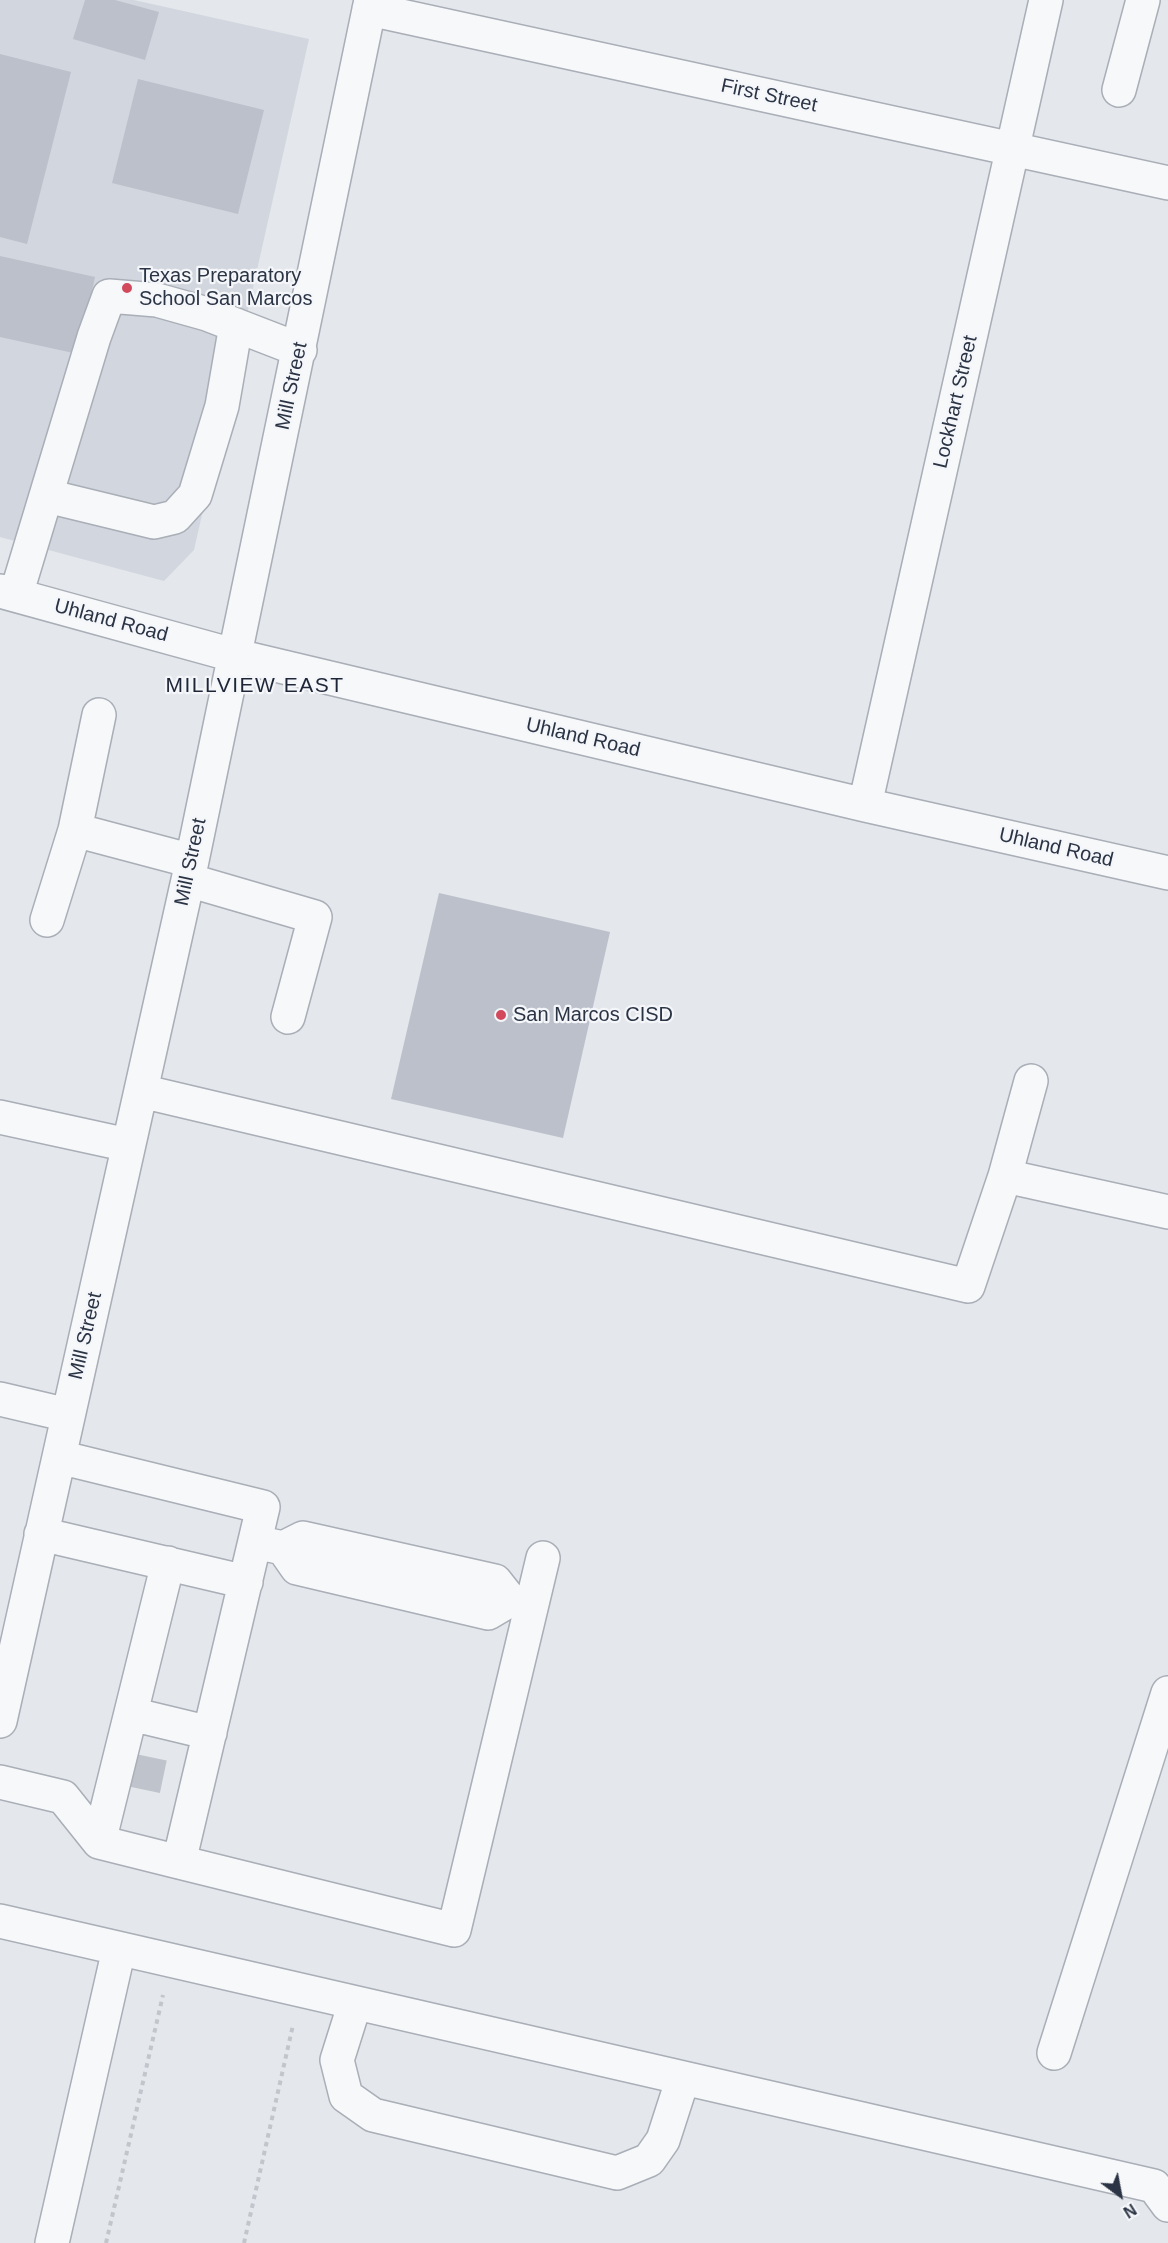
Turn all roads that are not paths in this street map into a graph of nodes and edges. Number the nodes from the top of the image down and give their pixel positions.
1 (1046, 0) edge
2 (1143, 0) edge
3 (370, 4) edge
4 (1119, 90) dead end
5 (1012, 149) junction
6 (1168, 183) edge
7 (236, 325) junction
8 (300, 350) junction
9 (47, 496) junction
10 (8, 593) edge
11 (233, 655) junction
12 (99, 715) dead end
13 (866, 805) junction
14 (75, 830) junction
15 (190, 871) junction
16 (1168, 873) edge
17 (47, 920) dead end
18 (288, 1017) dead end
19 (1030, 1081) dead end
20 (141, 1091) junction
21 (0, 1117) edge
22 (129, 1145) junction
23 (1005, 1176) junction
24 (1168, 1212) edge
25 (0, 1399) edge
26 (68, 1415) junction
27 (59, 1457) junction
28 (42, 1534) junction
29 (269, 1545) junction
30 (543, 1558) dead end
31 (168, 1563) junction
32 (246, 1582) junction
33 (520, 1603) junction
34 (1167, 1700) edge
35 (2, 1705) edge
36 (131, 1714) junction
37 (210, 1733) junction
38 (0, 1782) edge
39 (99, 1842) junction
40 (180, 1862) junction
41 (0, 1922) edge
42 (119, 1949) junction
43 (355, 2003) junction
44 (1054, 2053) dead end
45 (683, 2078) junction
46 (1168, 2205) edge
47 (52, 2243) edge

1 - 5 street, Lockhart Street
2 - 4 street
3 - 5 street, First Street
3 - 8 street, Mill Street
5 - 6 street, First Street
5 - 13 street, Lockhart Street
7 - 8 street
7 - 9 street
7 - 9 street
8 - 11 street, Mill Street
9 - 10 street
10 - 11 street, Uhland Road
11 - 13 street, Uhland Road
11 - 15 street, Mill Street
12 - 14 street
13 - 16 street, Uhland Road
14 - 15 street
14 - 17 street
15 - 18 street
15 - 20 street, Mill Street
19 - 23 street
20 - 22 street, Mill Street
20 - 23 street
21 - 22 street
22 - 26 street, Mill Street
23 - 24 street
25 - 26 street
26 - 27 street, Mill Street
27 - 28 street, Mill Street
27 - 29 street
28 - 31 street
28 - 35 street, Mill Street
29 - 32 street
29 - 33 street
30 - 33 street
31 - 32 street
31 - 36 street
32 - 37 street
33 - 40 street
34 - 44 street
36 - 37 street
36 - 39 street
37 - 40 street
38 - 39 street
39 - 40 street
41 - 42 street
42 - 43 street
42 - 47 street
43 - 45 street
43 - 45 street
45 - 46 street

